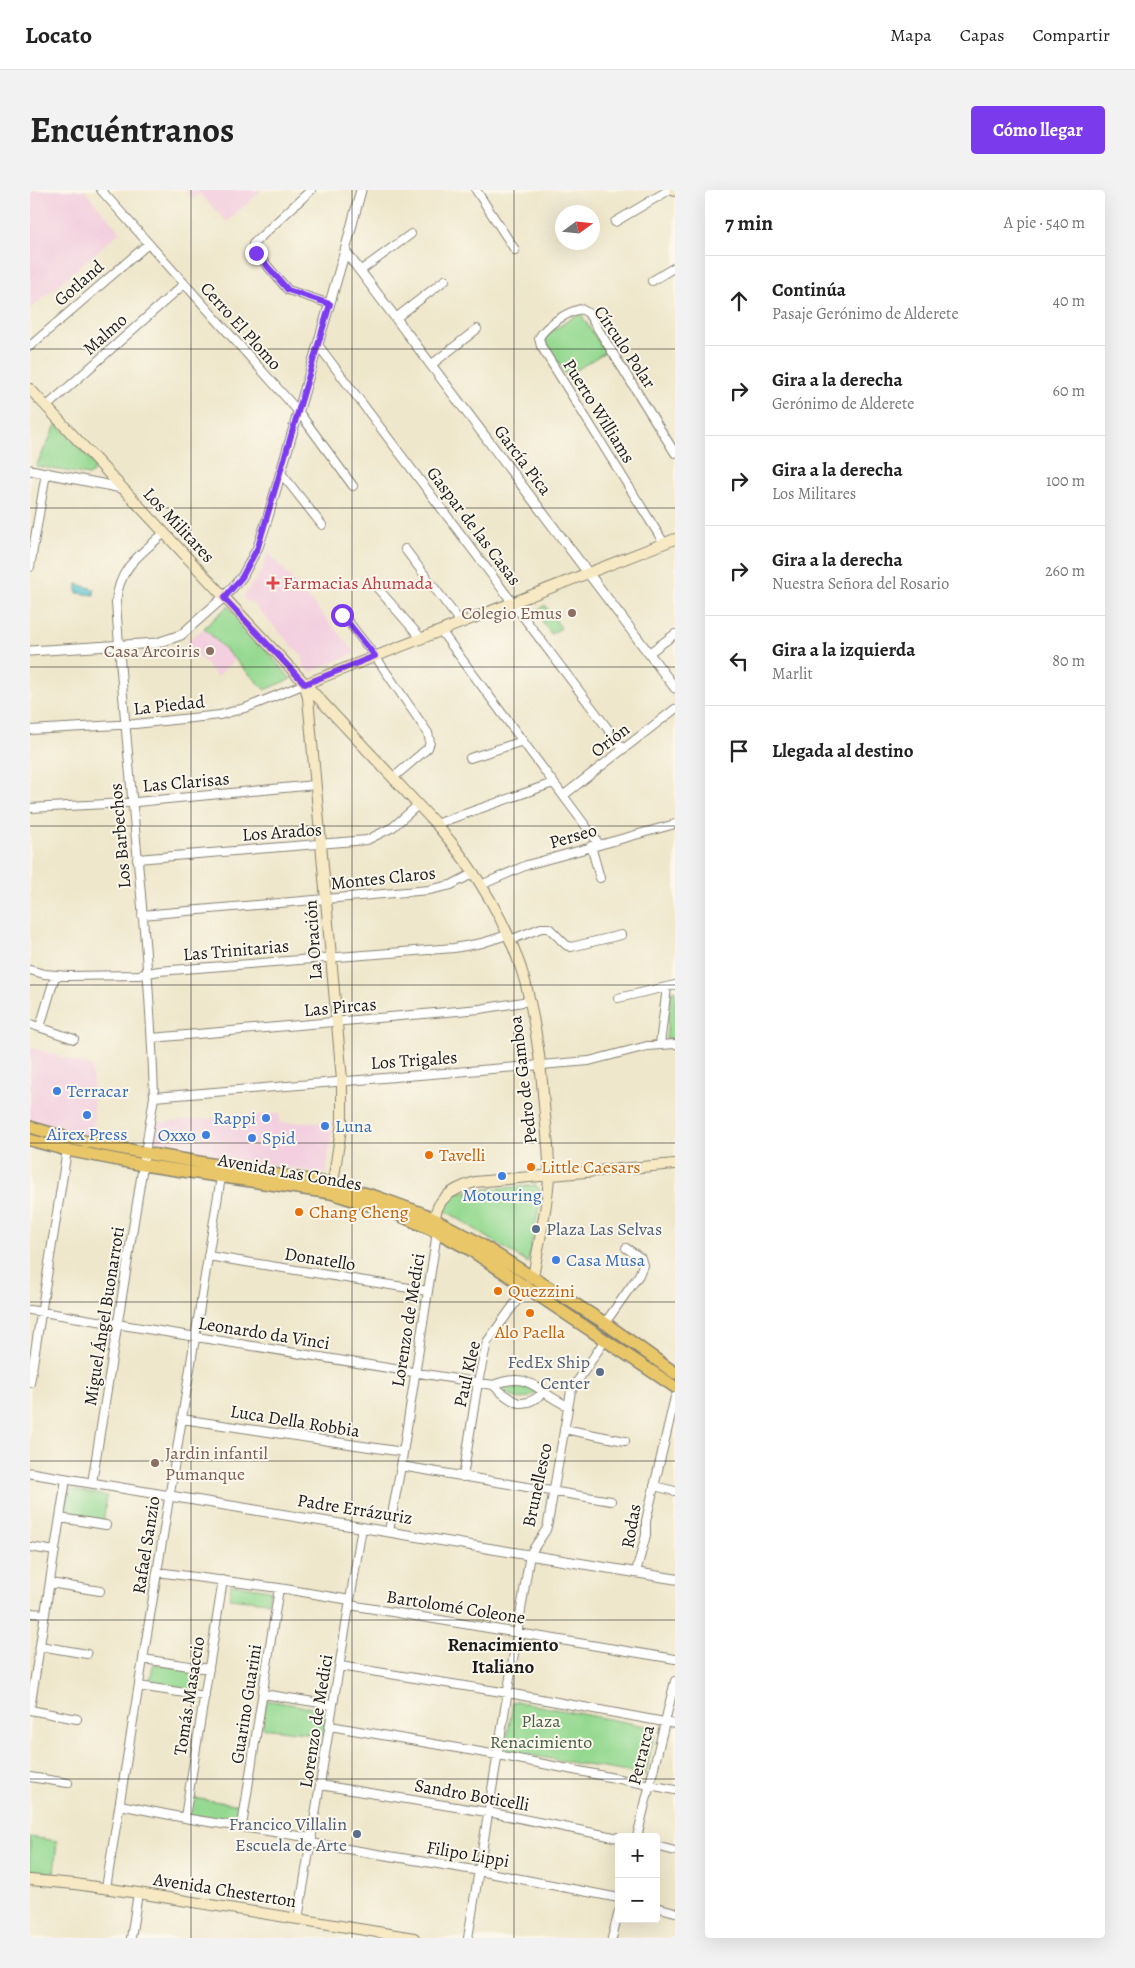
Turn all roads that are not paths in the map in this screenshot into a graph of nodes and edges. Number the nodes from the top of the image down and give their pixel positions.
1 (100, 190) edge
2 (311, 190) edge
3 (361, 190) edge
4 (476, 190) edge
5 (669, 190) edge
6 (616, 222) dead end
7 (410, 234) dead end
8 (148, 244) junction
9 (515, 250) dead end
10 (346, 251) junction
11 (675, 267) edge
12 (360, 271) junction
13 (445, 280) dead end
14 (652, 281) dead end
15 (184, 284) junction
16 (330, 304) junction
17 (581, 309) joint
18 (396, 318) junction
19 (476, 330) dead end
20 (318, 345) junction
21 (30, 346) edge
22 (431, 364) junction
23 (30, 389) edge
24 (46, 407) junction
25 (298, 412) junction
26 (675, 453) edge
27 (30, 470) edge
28 (46, 473) junction
29 (280, 473) junction
30 (353, 486) dead end
31 (122, 488) junction
32 (322, 525) dead end
33 (164, 533) junction
34 (675, 539) edge
35 (664, 543) junction
36 (404, 549) dead end
37 (30, 566) edge
38 (588, 573) junction
39 (373, 584) dead end
40 (224, 598) junction
41 (513, 603) junction
42 (342, 615) dead end
43 (461, 623) junction
44 (441, 631) junction
45 (675, 634) edge
46 (421, 638) junction
47 (119, 646) junction
48 (30, 651) edge
49 (649, 653) junction
50 (375, 656) junction
51 (305, 684) junction
52 (675, 688) edge
53 (675, 709) edge
54 (126, 724) junction
55 (30, 730) edge
56 (523, 741) junction
57 (623, 750) junction
58 (470, 758) dead end
59 (394, 777) junction
60 (553, 783) junction
61 (315, 785) junction
62 (564, 795) junction
63 (132, 802) junction
64 (418, 805) junction
65 (30, 808) edge
66 (436, 824) junction
67 (675, 824) edge
68 (321, 844) junction
69 (599, 844) junction
70 (591, 846) junction
71 (137, 859) junction
72 (474, 873) junction
73 (600, 878) dead end
74 (482, 885) junction
75 (326, 899) junction
76 (142, 915) junction
77 (621, 935) dead end
78 (508, 937) junction
79 (330, 957) junction
80 (30, 970) edge
81 (147, 973) junction
82 (55, 976) junction
83 (671, 986) edge
84 (618, 998) dead end
85 (530, 1001) junction
86 (336, 1023) junction
87 (30, 1024) edge
88 (40, 1027) junction
89 (152, 1038) junction
90 (74, 1039) dead end
91 (660, 1044) junction
92 (675, 1044) edge
93 (541, 1066) junction
94 (342, 1080) junction
95 (154, 1097) junction
96 (30, 1127) edge
97 (30, 1140) edge
98 (67, 1150) junction
99 (144, 1159) junction
100 (675, 1164) edge
101 (549, 1175) junction
102 (221, 1177) junction
103 (332, 1189) junction
104 (434, 1219) junction
105 (435, 1231) junction
106 (626, 1248) dead end
107 (208, 1256) junction
108 (529, 1283) junction
109 (428, 1291) junction
110 (30, 1310) edge
111 (42, 1312) junction
112 (118, 1324) junction
113 (605, 1324) junction
114 (195, 1337) junction
115 (605, 1340) junction
116 (415, 1372) junction
117 (675, 1373) edge
118 (30, 1382) edge
119 (478, 1382) junction
120 (493, 1385) junction
121 (675, 1387) edge
122 (544, 1392) junction
123 (675, 1397) edge
124 (568, 1406) junction
125 (182, 1419) junction
126 (564, 1430) junction
127 (624, 1441) dead end
128 (403, 1452) junction
129 (401, 1466) junction
130 (30, 1473) edge
131 (463, 1477) junction
132 (66, 1479) junction
133 (92, 1483) junction
134 (654, 1486) junction
135 (554, 1491) junction
136 (675, 1491) edge
137 (170, 1496) junction
138 (611, 1501) dead end
139 (60, 1518) junction
140 (106, 1525) dead end
141 (362, 1527) junction
142 (389, 1531) junction
143 (30, 1547) edge
144 (55, 1551) junction
145 (530, 1554) junction
146 (157, 1572) junction
147 (636, 1572) junction
148 (675, 1579) edge
149 (223, 1580) junction
150 (50, 1583) junction
151 (279, 1588) junction
152 (100, 1591) dead end
153 (350, 1603) junction
154 (30, 1613) edge
155 (45, 1614) junction
156 (518, 1632) junction
157 (40, 1646) junction
158 (87, 1654) dead end
159 (143, 1659) junction
160 (675, 1659) edge
161 (340, 1666) junction
162 (209, 1669) junction
163 (32, 1678) edge
164 (675, 1681) edge
165 (139, 1686) junction
166 (508, 1693) junction
167 (263, 1694) junction
168 (204, 1696) junction
169 (333, 1705) junction
170 (30, 1709) edge
171 (77, 1719) dead end
172 (665, 1722) junction
173 (675, 1724) edge
174 (330, 1726) junction
175 (498, 1755) junction
176 (30, 1777) edge
177 (68, 1783) dead end
178 (650, 1784) junction
179 (320, 1785) junction
180 (675, 1790) edge
181 (120, 1805) junction
182 (488, 1812) junction
183 (186, 1817) junction
184 (242, 1826) junction
185 (638, 1833) edge
186 (615, 1837) edge
187 (311, 1840) junction
188 (660, 1847) edge
189 (675, 1851) edge
190 (479, 1871) junction
191 (30, 1880) edge
192 (106, 1888) junction
193 (138, 1893) junction
194 (615, 1897) edge
195 (660, 1908) edge
196 (675, 1912) edge
197 (298, 1919) junction
198 (616, 1923) edge
199 (131, 1938) edge
200 (414, 1938) edge
201 (468, 1938) edge
202 (612, 1938) edge

1 - 8 street, Cerro El Plomo
2 - 16 street
3 - 10 street
4 - 9 street
5 - 6 street
7 - 12 street
8 - 15 street, Cerro El Plomo
8 - 21 street, Gotland
10 - 12 street, García Pica
10 - 16 street
11 - 14 street
12 - 18 street, García Pica
13 - 18 street
15 - 24 street, Malmo
15 - 25 street, Cerro El Plomo
16 - 20 street
17 - 26 street, Círculo Polar
17 - 35 street, Puerto Williams
18 - 22 street, García Pica
19 - 22 street
20 - 25 street
20 - 41 street, Gaspar de las Casas
22 - 38 street, García Pica
23 - 24 main road, Los Militares
24 - 31 main road, Los Militares
25 - 29 street
25 - 30 street, Cerro El Plomo
27 - 28 street
28 - 31 street
28 - 37 street
29 - 32 street
29 - 40 street
31 - 33 main road, Los Militares
33 - 40 main road, Los Militares
33 - 47 street, Los Barbechos
34 - 35 main road
35 - 38 main road
36 - 43 street
38 - 41 main road
38 - 49 street, García Pica
39 - 46 street
40 - 47 street
40 - 51 main road, Los Militares
41 - 43 main road
41 - 57 street, Gaspar de las Casas
42 - 50 street
43 - 44 main road
44 - 46 main road
44 - 56 street
45 - 49 street
46 - 50 main road
47 - 48 street
47 - 54 street, Los Barbechos
49 - 52 street, García Pica
50 - 51 main road
50 - 59 street
51 - 54 street, La Piedad
51 - 59 main road, Pedro de Gamboa
51 - 61 main road, La Oración
53 - 57 street, Orión
54 - 55 street, La Piedad
54 - 63 street, Los Barbechos
56 - 58 street
56 - 60 street
57 - 62 street, Orión
59 - 64 main road, Pedro de Gamboa
60 - 62 street
60 - 66 street
61 - 63 street, Las Clarisas
61 - 68 main road, La Oración
62 - 69 street
63 - 65 street, Las Clarisas
63 - 71 street, Los Barbechos
64 - 66 main road, Pedro de Gamboa
64 - 68 street, Los Arados
66 - 72 main road, Pedro de Gamboa
67 - 69 street, Perseo
68 - 71 street, Los Arados
68 - 75 main road, La Oración
69 - 70 street, Perseo
70 - 73 street
70 - 74 street, Perseo
71 - 76 street, Los Barbechos
72 - 74 main road, Pedro de Gamboa
72 - 75 street, Montes Claros
74 - 78 main road, Pedro de Gamboa
75 - 76 street, Montes Claros
75 - 79 main road, La Oración
76 - 81 street, Los Barbechos
77 - 78 street, Las Trinitarias
78 - 79 street, Las Trinitarias
78 - 85 main road, Pedro de Gamboa
79 - 81 street, Las Trinitarias
79 - 86 main road, La Oración
80 - 82 street, Las Trinitarias
81 - 82 street, Las Trinitarias
81 - 89 street, Los Barbechos
82 - 88 street
83 - 84 street
83 - 91 street
85 - 86 street, Las Pircas
85 - 93 main road, Pedro de Gamboa
86 - 89 street, Las Pircas
86 - 94 main road, La Oración
87 - 88 street
88 - 90 street
89 - 95 street, Los Barbechos
91 - 92 street, Los Trigales
91 - 93 street, Los Trigales
93 - 94 street, Los Trigales
93 - 101 main road, Pedro de Gamboa
94 - 95 street, Los Trigales
94 - 103 main road, La Oración
95 - 99 street, Los Barbechos
96 - 99 main road, Avenida Las Condes
97 - 98 main road, Avenida Las Condes
98 - 99 main road, Avenida Las Condes
98 - 111 street
99 - 102 main road, Avenida Las Condes
99 - 103 main road, Avenida Las Condes
99 - 112 street, Miguel Ángel Buonarroti
100 - 101 main road
101 - 104 main road
101 - 108 main road, Pedro de Gamboa
102 - 103 main road, Avenida Las Condes
102 - 107 street, Rafael Sanzio
103 - 104 main road, Avenida Las Condes
103 - 105 main road, Avenida Las Condes
104 - 105 main road
104 - 108 main road, Avenida Las Condes
105 - 108 main road, Avenida Las Condes
105 - 109 street, Lorenzo de Medici
106 - 113 street
107 - 109 street, Donatello
107 - 114 street, Rafael Sanzio
108 - 113 main road, Avenida Las Condes
108 - 115 main road, Avenida Las Condes
108 - 119 street, Paul Klee
109 - 116 street, Lorenzo de Medici
110 - 111 street, Leonardo da Vinci
111 - 112 street, Leonardo da Vinci
111 - 118 street
112 - 114 street, Leonardo da Vinci
112 - 133 street, Miguel Ángel Buonarroti
113 - 117 main road, Avenida Las Condes
114 - 116 street, Leonardo da Vinci
114 - 125 street, Rafael Sanzio
115 - 121 main road, Avenida Las Condes
115 - 124 street, Brunellesco
116 - 119 street, Leonardo da Vinci
116 - 128 street, Lorenzo de Medici
119 - 120 street, Leonardo da Vinci
119 - 131 street, Paul Klee
120 - 122 street, Leonardo da Vinci
120 - 122 street
122 - 124 street, Leonardo da Vinci
123 - 134 street, Rodas
124 - 126 street, Brunellesco
125 - 128 street, Luca Della Robbia
125 - 137 street, Rafael Sanzio
126 - 127 street
126 - 135 street, Brunellesco
128 - 129 street, Lorenzo de Medici
129 - 131 street
129 - 142 street, Lorenzo de Medici
130 - 132 street, Padre Errázuriz
131 - 135 street
132 - 133 street, Padre Errázuriz
132 - 139 street
133 - 137 street, Padre Errázuriz
134 - 136 street, Rodas
134 - 147 street, Rodas
135 - 138 street
135 - 145 street, Brunellesco
137 - 141 street, Padre Errázuriz
137 - 146 street, Rafael Sanzio
139 - 140 street
139 - 144 street
141 - 142 street, Padre Errázuriz
141 - 153 street, Lorenzo de Medici
142 - 145 street, Padre Errázuriz
143 - 144 street
144 - 150 street
145 - 147 street, Padre Errázuriz
145 - 156 street, Brunellesco
146 - 149 street, Bartolomé Coleone
146 - 159 street, Rafael Sanzio
147 - 148 street, Padre Errázuriz
149 - 151 street, Bartolomé Coleone
149 - 162 street, Tomás Masaccio
150 - 152 street
150 - 155 street
151 - 153 street, Bartolomé Coleone
151 - 167 street, Guarino Guarini
153 - 156 street, Bartolomé Coleone
153 - 161 street, Lorenzo de Medici
154 - 155 street
155 - 157 street
156 - 160 street, Bartolomé Coleone
156 - 166 street, Brunellesco
157 - 158 street
157 - 163 street
159 - 162 street
159 - 165 street, Rafael Sanzio
161 - 166 street
161 - 169 street, Lorenzo de Medici
162 - 168 street, Tomás Masaccio
163 - 170 street
164 - 172 street, Petrarca
165 - 168 street
165 - 181 street, Rafael Sanzio
166 - 172 street
166 - 175 street, Brunellesco
167 - 169 street
167 - 184 street, Guarino Guarini
168 - 183 street, Tomás Masaccio
169 - 174 street, Lorenzo de Medici
170 - 171 street
172 - 173 street
172 - 178 street, Petrarca
174 - 175 street
174 - 179 street, Lorenzo de Medici
175 - 178 street
175 - 182 street, Brunellesco
176 - 177 street
178 - 180 street
178 - 185 street, Petrarca
179 - 182 street, Sandro Boticelli
179 - 187 street, Lorenzo de Medici
181 - 183 street, Filipo Lippi
181 - 192 street, Rafael Sanzio
182 - 186 street, Sandro Boticelli
182 - 190 street, Brunellesco
183 - 184 street, Filipo Lippi
184 - 187 street, Filipo Lippi
187 - 190 street, Filipo Lippi
187 - 197 street, Lorenzo de Medici
188 - 189 street
190 - 194 street, Filipo Lippi
190 - 201 street, Brunellesco
191 - 192 main road, Avenida Chesterton
192 - 193 main road, Avenida Chesterton
193 - 197 main road, Avenida Chesterton
193 - 199 street
195 - 196 street
197 - 200 main road, Avenida Chesterton
198 - 202 street

